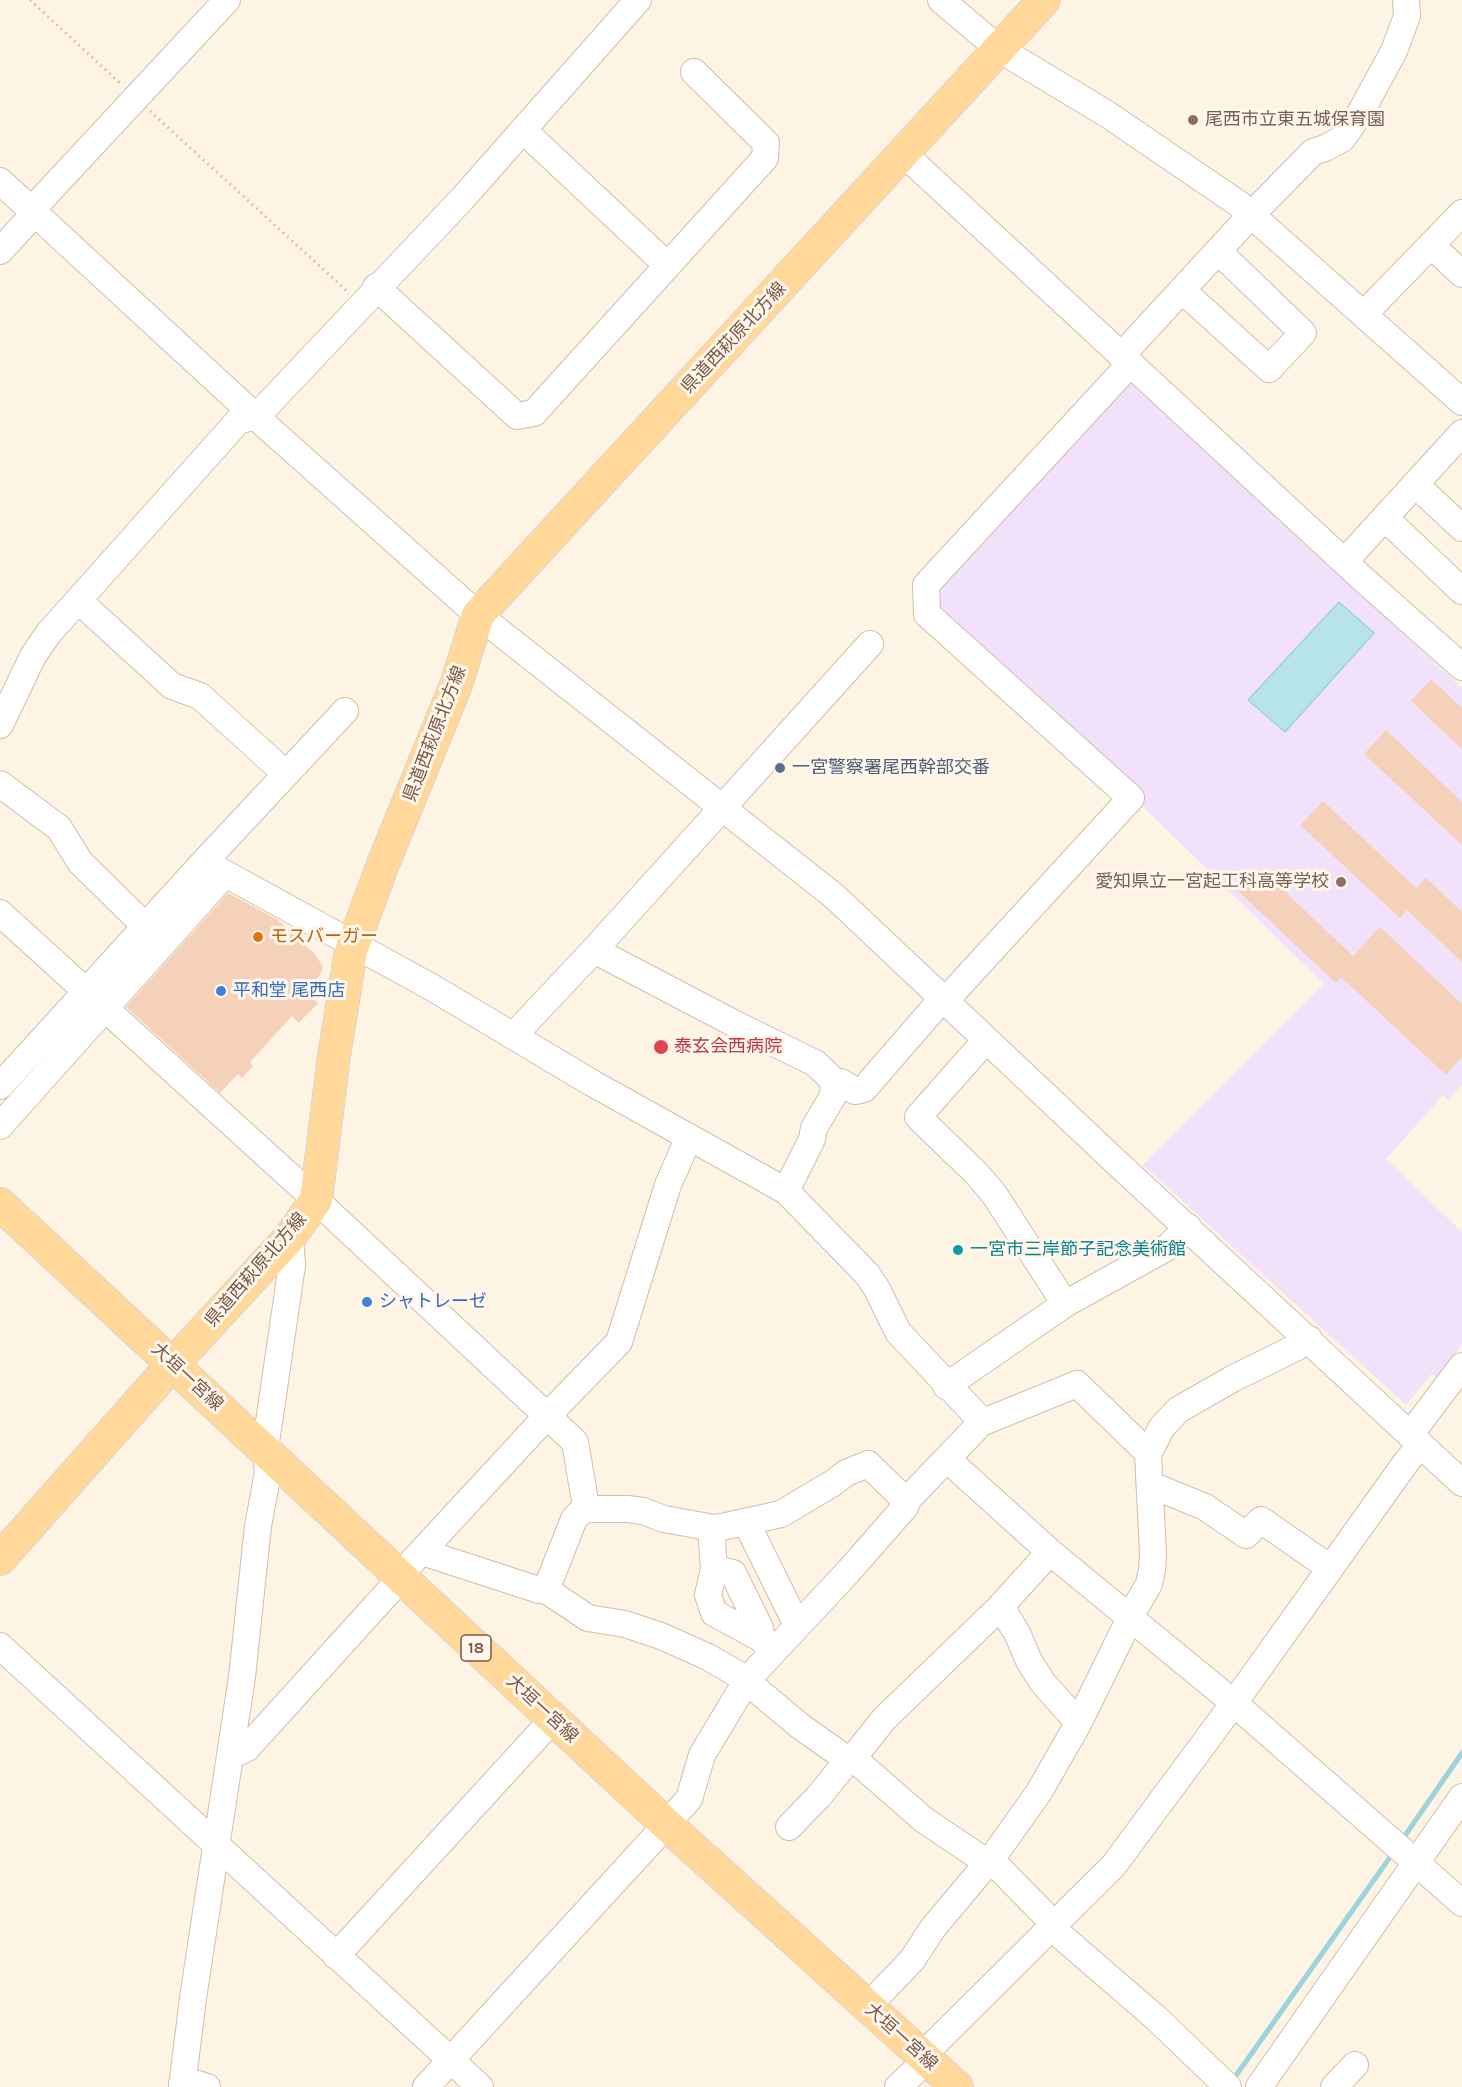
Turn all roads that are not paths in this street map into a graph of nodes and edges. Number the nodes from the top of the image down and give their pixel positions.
1 (226, 0) edge
2 (638, 0) edge
3 (941, 0) edge
4 (1044, 0) edge
5 (1406, 0) edge
6 (999, 49) junction
7 (694, 72) dead end
8 (523, 130) junction
9 (904, 154) junction
10 (0, 182) edge
11 (35, 213) junction
12 (1462, 213) edge
13 (1251, 214) junction
14 (1431, 245) junction
15 (0, 251) edge
16 (1218, 251) junction
17 (668, 265) junction
18 (1462, 274) edge
19 (1182, 291) junction
20 (369, 296) junction
21 (1364, 314) junction
22 (1126, 360) junction
23 (1462, 402) edge
24 (256, 417) junction
25 (1462, 433) edge
26 (1415, 484) junction
27 (1385, 518) junction
28 (1462, 528) edge
29 (1345, 561) junction
30 (1462, 591) edge
31 (79, 602) junction
32 (478, 615) junction
33 (870, 644) dead end
34 (1462, 666) edge
35 (345, 711) dead end
36 (0, 725) edge
37 (285, 774) junction
38 (0, 784) edge
39 (722, 807) junction
40 (214, 868) junction
41 (0, 913) edge
42 (145, 926) junction
43 (354, 944) junction
44 (594, 950) junction
45 (96, 999) junction
46 (944, 1000) junction
47 (514, 1035) junction
48 (986, 1040) junction
49 (834, 1082) junction
50 (0, 1086) edge
51 (0, 1126) edge
52 (689, 1137) junction
53 (786, 1191) junction
54 (316, 1200) junction
55 (0, 1204) edge
56 (1188, 1227) junction
57 (0, 1228) edge
58 (290, 1237) junction
59 (1065, 1304) junction
60 (1309, 1339) junction
61 (1462, 1366) edge
62 (168, 1370) junction
63 (946, 1386) junction
64 (547, 1416) junction
65 (981, 1423) junction
66 (1416, 1440) junction
67 (1149, 1451) junction
68 (947, 1459) junction
69 (266, 1461) junction
70 (1462, 1483) edge
71 (1150, 1486) junction
72 (907, 1502) junction
73 (586, 1507) junction
74 (746, 1522) junction
75 (714, 1528) junction
76 (422, 1551) junction
77 (1050, 1552) junction
78 (0, 1559) edge
79 (1330, 1568) junction
80 (714, 1569) junction
81 (395, 1583) junction
82 (546, 1590) junction
83 (999, 1608) junction
84 (1131, 1617) junction
85 (799, 1624) junction
86 (768, 1645) junction
87 (0, 1646) edge
88 (747, 1680) junction
89 (1234, 1703) junction
90 (1078, 1722) junction
91 (543, 1730) junction
92 (231, 1756) junction
93 (850, 1759) junction
94 (1462, 1797) edge
95 (789, 1827) dead end
96 (661, 1830) junction
97 (216, 1843) junction
98 (1416, 1862) junction
99 (988, 1863) junction
100 (1462, 1903) edge
101 (1053, 1926) junction
102 (336, 1956) junction
103 (867, 2007) junction
104 (450, 2060) junction
105 (1355, 2065) dead end
106 (917, 2076) edge
107 (190, 2086) edge
108 (426, 2087) edge
109 (480, 2087) edge
110 (957, 2087) edge
111 (1228, 2087) edge
112 (1259, 2087) edge
113 (1334, 2087) edge

1 - 11 street
2 - 8 street
3 - 6 street
4 - 6 main road, 県道西萩原北方線
5 - 13 street
6 - 9 main road, 県道西萩原北方線
6 - 13 street
7 - 17 street
8 - 17 street
8 - 20 street
9 - 22 street
9 - 32 main road, 県道西萩原北方線
10 - 11 street
11 - 15 street
11 - 24 street
12 - 14 street
13 - 16 street
13 - 21 street
14 - 18 street
14 - 21 street
16 - 19 street
16 - 19 street
17 - 20 street
19 - 22 street
20 - 24 street
21 - 23 street
22 - 29 street
22 - 46 street
24 - 31 street
24 - 32 street
25 - 26 street
26 - 27 street
26 - 28 street
27 - 29 street
27 - 30 street
29 - 34 street
31 - 36 street
31 - 37 street
32 - 39 street
32 - 43 main road, 県道西萩原北方線
33 - 39 street
35 - 37 street
37 - 40 street
38 - 42 street
39 - 44 street
39 - 46 street
40 - 42 street
40 - 43 street
40 - 45 street
41 - 45 street
42 - 45 street
43 - 47 street
43 - 54 main road, 県道西萩原北方線
44 - 47 street
44 - 49 street
45 - 50 street
45 - 51 street
45 - 54 street
46 - 48 street
46 - 49 street
47 - 52 street
48 - 56 street
48 - 59 street
49 - 53 street
52 - 53 street
52 - 64 street
53 - 63 street
54 - 58 main road, 県道西萩原北方線
54 - 64 street
55 - 62 main road, 大垣一宮線 / 18
56 - 59 street
56 - 60 street
57 - 62 main road, 大垣一宮線 / 18
58 - 62 main road, 県道西萩原北方線
58 - 69 street
59 - 63 street
60 - 66 street
60 - 67 street
61 - 66 street
62 - 69 main road, 大垣一宮線 / 18
62 - 78 main road, 県道西萩原北方線
63 - 65 street
64 - 73 street
64 - 76 street
65 - 67 street
65 - 68 street
66 - 70 street
66 - 79 street
67 - 71 street
68 - 72 street
68 - 77 street
69 - 81 main road, 大垣一宮線 / 18
69 - 92 street
71 - 79 street
71 - 84 street
72 - 74 street
72 - 85 street
73 - 75 street
73 - 82 street
74 - 75 street
74 - 85 street
75 - 80 street
76 - 81 street
76 - 82 street
77 - 83 street
77 - 84 street
79 - 89 street
80 - 86 street
80 - 86 street
81 - 91 main road, 大垣一宮線 / 18
81 - 92 street
81 - 96 main road, 大垣一宮線 / 18
82 - 88 street
83 - 90 street
83 - 93 street
84 - 89 street
84 - 90 street
85 - 86 street
86 - 88 street
87 - 97 street
88 - 93 street
88 - 96 street
89 - 98 street
89 - 101 street
90 - 99 street
91 - 96 main road, 大垣一宮線 / 18
91 - 102 street
92 - 97 street
93 - 95 street
93 - 99 street
94 - 98 street
96 - 103 main road, 大垣一宮線 / 18
96 - 104 street
96 - 106 main road, 大垣一宮線 / 18
97 - 102 street
97 - 107 street
98 - 100 street
98 - 112 street
99 - 101 street
99 - 103 street
101 - 106 street
101 - 111 street
102 - 104 street
103 - 106 main road, 大垣一宮線 / 18
104 - 108 street
104 - 109 street
105 - 113 street
106 - 110 main road, 大垣一宮線 / 18

